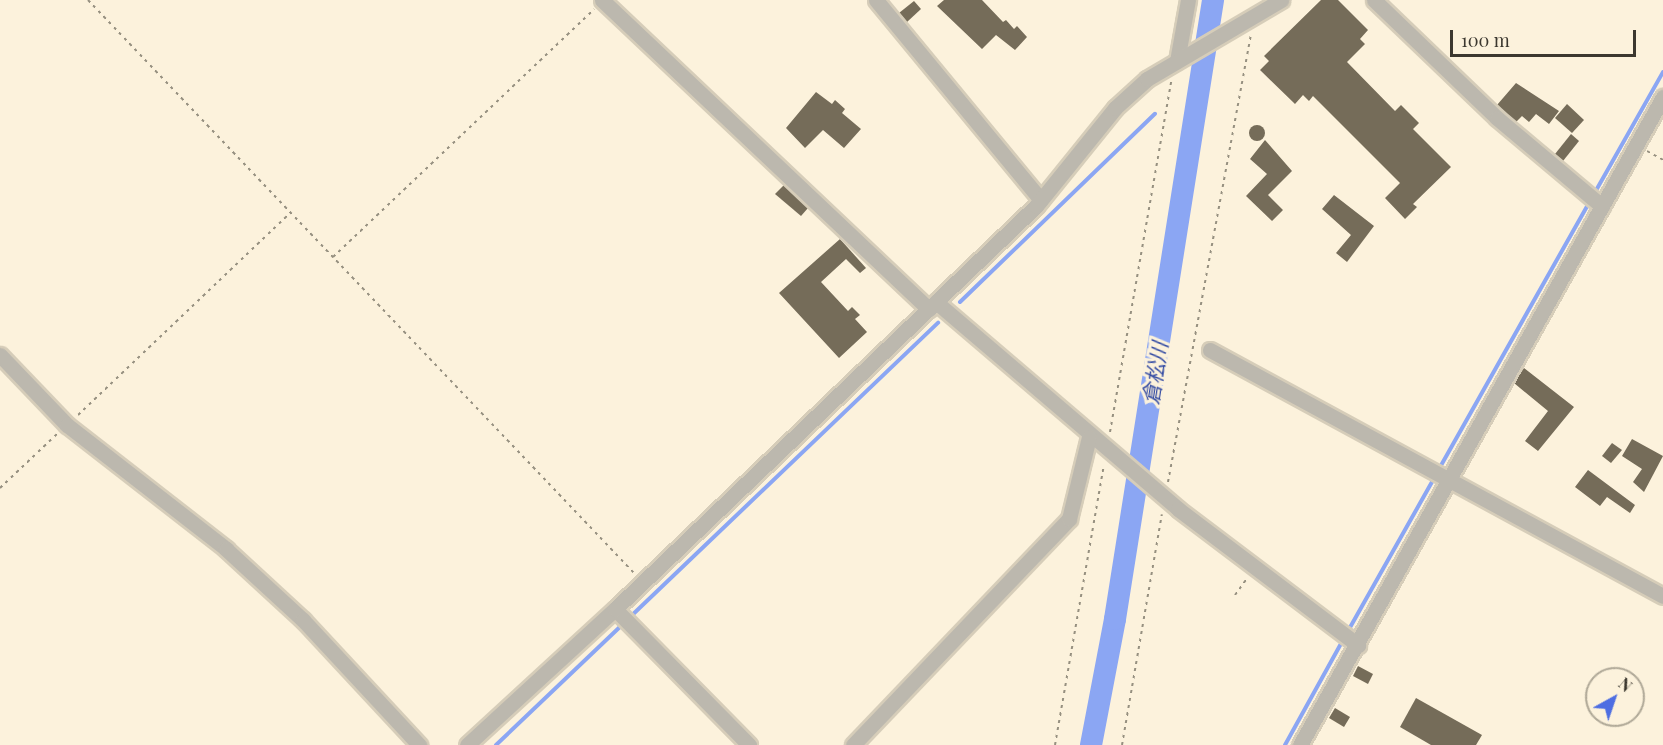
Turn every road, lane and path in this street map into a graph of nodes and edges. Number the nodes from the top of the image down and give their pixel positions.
1 (88, 0) edge
2 (603, 0) edge
3 (876, 0) edge
4 (1188, 0) edge
5 (1281, 0) edge
6 (1374, 0) edge
7 (1256, 15) junction
8 (1177, 61) junction
9 (1663, 97) edge
10 (1636, 145) junction
11 (1663, 160) edge
12 (1041, 200) junction
13 (1602, 206) junction
14 (291, 212) junction
15 (333, 257) junction
16 (933, 305) junction
17 (1210, 350) dead end
18 (0, 355) edge
19 (67, 425) junction
20 (1089, 437) junction
21 (1107, 451) junction
22 (1448, 478) junction
23 (0, 488) edge
24 (1165, 498) junction
25 (641, 580) junction
26 (1245, 581) dead end
27 (1235, 595) dead end
28 (1663, 596) edge
29 (618, 612) junction
30 (1349, 639) junction
31 (419, 745) edge
32 (467, 745) edge
33 (749, 745) edge
34 (853, 745) edge
35 (1055, 745) edge
36 (1122, 745) edge
37 (1300, 745) edge

1 - 14 path
2 - 15 path
2 - 16 street
3 - 12 street
4 - 8 street
5 - 7 street
6 - 13 street
7 - 8 street
7 - 24 path
8 - 12 street
8 - 21 path
9 - 10 street
10 - 11 path
10 - 13 street
12 - 16 street
13 - 22 street
14 - 15 path
14 - 19 path
15 - 25 path
16 - 20 street
16 - 25 street
17 - 22 street
18 - 19 street
19 - 23 path
19 - 31 street
20 - 21 street
20 - 34 street
21 - 24 street
21 - 35 path
22 - 28 street
22 - 30 street
24 - 30 street
24 - 36 path
25 - 29 street
26 - 27 path
29 - 32 street
29 - 33 street
30 - 37 street

